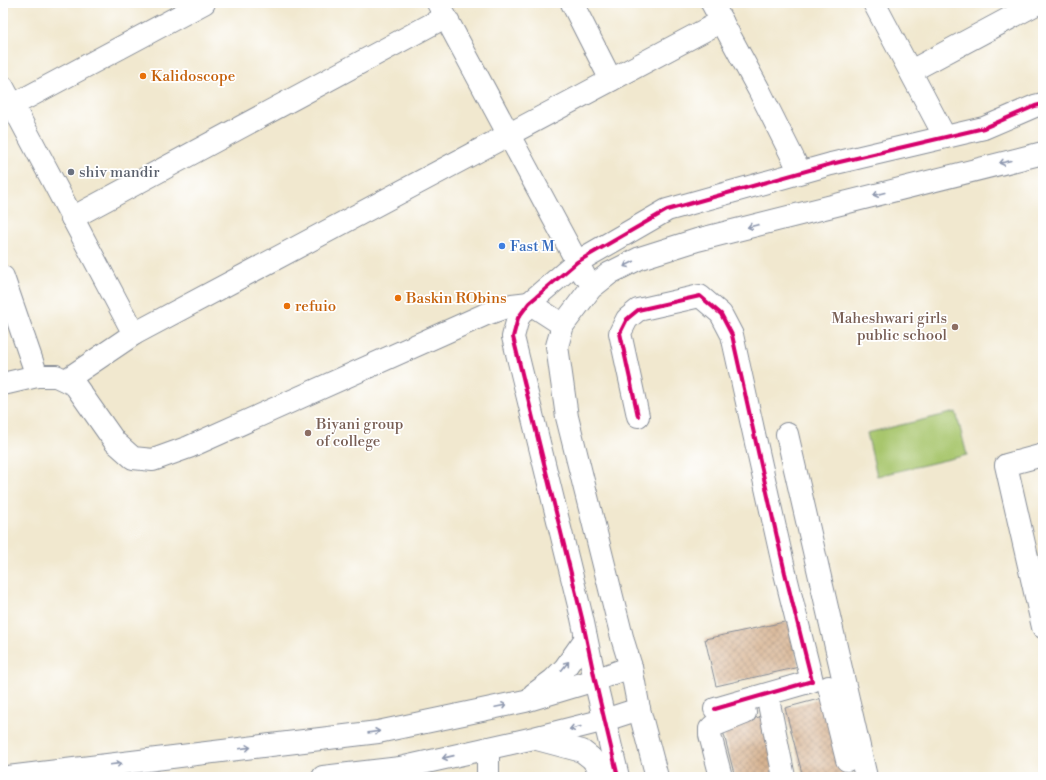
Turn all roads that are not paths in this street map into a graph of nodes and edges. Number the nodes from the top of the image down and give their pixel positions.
1 (204, 3) edge
2 (572, 3) edge
3 (874, 3) edge
4 (1038, 3) edge
5 (442, 10) edge
6 (717, 12) edge
7 (911, 71) junction
8 (611, 80) junction
9 (8, 96) edge
10 (1040, 102) edge
11 (508, 134) junction
12 (945, 137) junction
13 (1043, 153) edge
14 (800, 172) junction
15 (72, 218) junction
16 (577, 262) junction
17 (3, 277) edge
18 (591, 288) junction
19 (528, 303) junction
20 (563, 325) junction
21 (134, 334) junction
22 (37, 376) junction
23 (66, 380) junction
24 (3, 384) edge
25 (638, 416) dead end
26 (787, 434) dead end
27 (1043, 454) edge
28 (816, 558) junction
29 (785, 573) junction
30 (1043, 627) edge
31 (586, 638) junction
32 (631, 667) junction
33 (595, 680) junction
34 (832, 681) junction
35 (525, 701) junction
36 (769, 704) junction
37 (639, 709) junction
38 (715, 709) dead end
39 (605, 720) junction
40 (534, 738) junction
41 (488, 748) junction
42 (337, 776) edge
43 (8, 777) edge
44 (488, 777) edge
45 (607, 777) edge
46 (618, 777) edge
47 (657, 777) edge
48 (721, 777) edge
49 (784, 777) edge
50 (851, 777) edge
51 (866, 777) edge

1 - 9 street
2 - 8 street
3 - 7 street
4 - 7 street
5 - 11 street
5 - 15 street
6 - 8 street
6 - 14 street
7 - 12 street
8 - 11 street
9 - 15 street
10 - 12 street
11 - 16 street
11 - 21 street
12 - 14 street
13 -> 18 street
14 - 16 street
15 - 21 street
16 - 18 street
16 - 19 street
17 - 22 street
18 - 20 street
19 - 20 street
19 - 23 street
19 - 31 street
20 - 32 street
21 - 23 street
22 - 23 street
22 - 24 street
25 - 29 street
26 - 28 street
27 - 30 street
28 - 29 street
28 - 34 street
29 - 34 street
31 - 33 street
35 -> 31 street
32 - 33 street
32 - 37 street
33 - 35 street
33 - 39 street
34 - 36 street
34 - 38 street
34 - 50 street
34 - 51 street
43 -> 35 street
36 - 48 street
36 - 49 street
37 - 39 street
37 - 47 street
39 -> 40 street
39 - 46 street
40 - 41 street
40 - 45 street
41 -> 42 street
41 - 44 street

